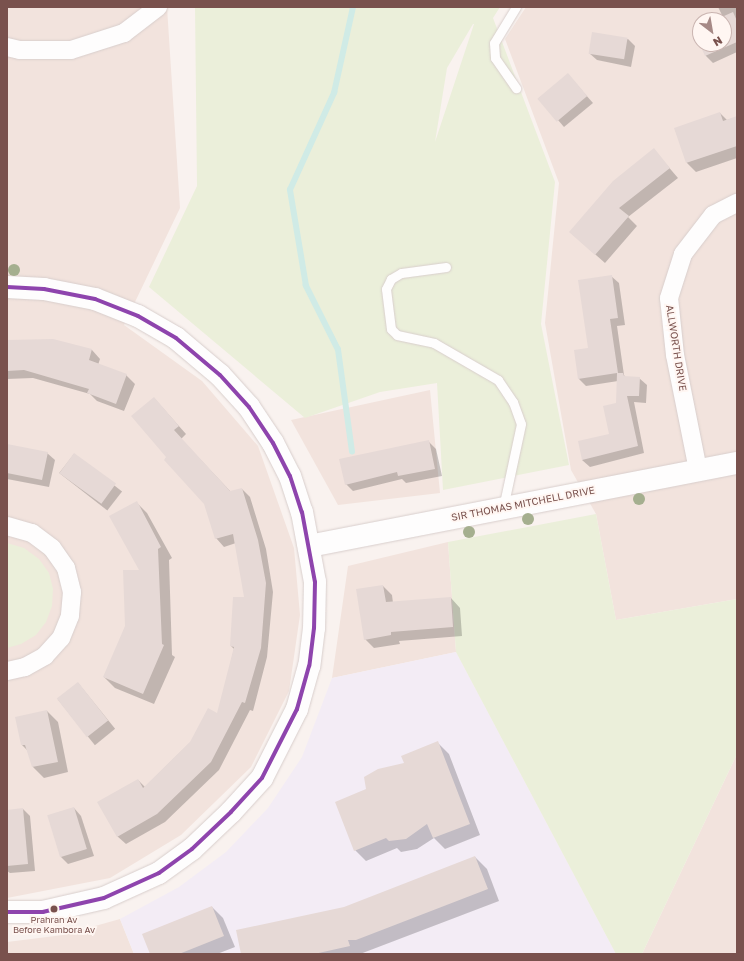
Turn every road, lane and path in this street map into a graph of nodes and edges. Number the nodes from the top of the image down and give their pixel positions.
1 (158, 7) edge
2 (516, 7) edge
3 (7, 46) edge
4 (516, 88) dead end
5 (737, 203) edge
6 (446, 267) dead end
7 (7, 287) edge
8 (737, 463) edge
9 (698, 470) junction
10 (503, 508) junction
11 (7, 526) edge
12 (309, 546) junction
13 (7, 671) edge
14 (7, 912) edge

1 - 3 street
2 - 4 lane
5 - 9 street, ALLWORTH DRIVE
6 - 10 lane
7 - 12 street
8 - 9 street, SIR THOMAS MITCHELL DRIVE
9 - 10 street, SIR THOMAS MITCHELL DRIVE
10 - 12 street, SIR THOMAS MITCHELL DRIVE
11 - 13 street
12 - 14 street

